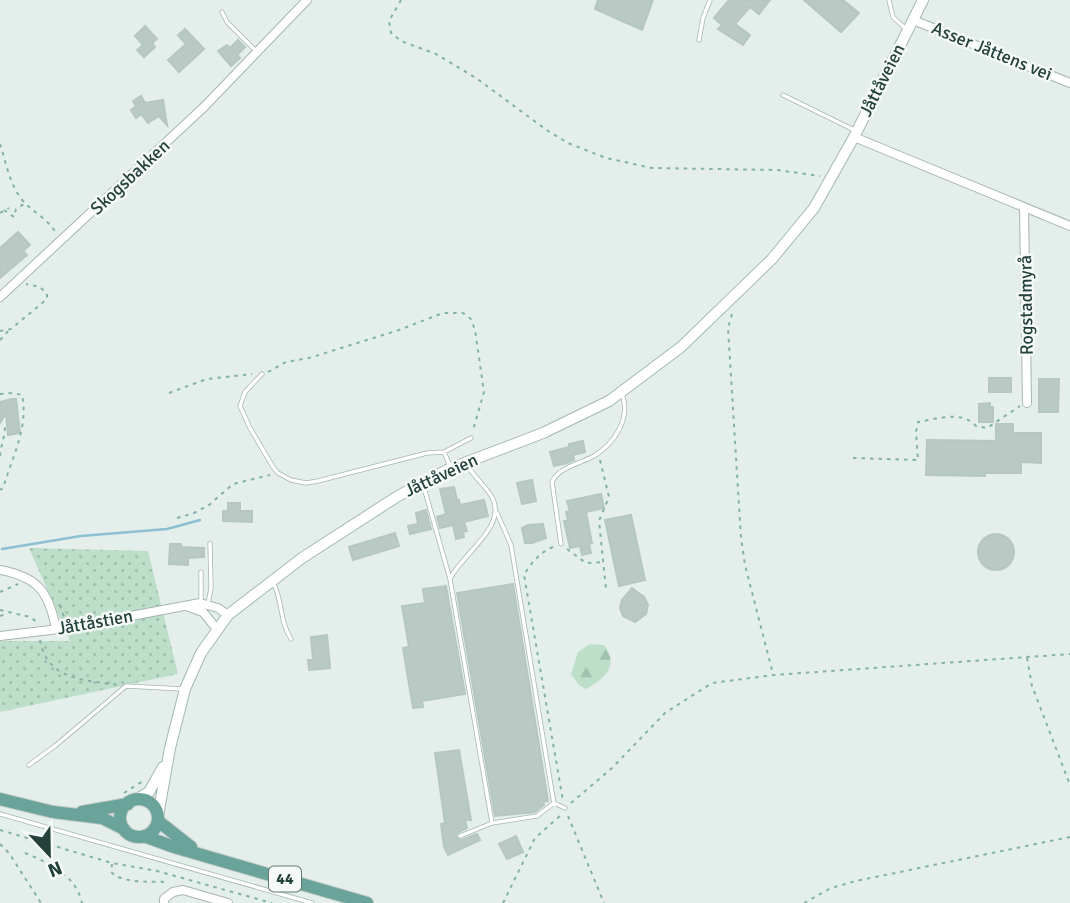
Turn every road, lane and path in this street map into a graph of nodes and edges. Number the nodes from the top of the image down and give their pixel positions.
1 (307, 0) edge
2 (401, 0) edge
3 (710, 0) edge
4 (889, 0) edge
5 (923, 0) edge
6 (222, 12) dead end
7 (911, 25) junction
8 (699, 40) dead end
9 (257, 53) junction
10 (1070, 83) edge
11 (783, 95) dead end
12 (855, 134) junction
13 (0, 144) edge
14 (7, 167) junction
15 (0, 170) edge
16 (830, 181) junction
17 (25, 203) junction
18 (9, 208) dead end
19 (1024, 208) junction
20 (5, 210) junction
21 (0, 213) edge
22 (1070, 226) edge
23 (60, 243) junction
24 (18, 283) junction
25 (0, 297) edge
26 (734, 310) dead end
27 (11, 329) junction
28 (0, 331) edge
29 (0, 340) edge
30 (262, 374) junction
31 (621, 392) junction
32 (169, 393) dead end
33 (0, 394) edge
34 (1027, 403) joint
35 (5, 426) dead end
36 (471, 438) joint
37 (1, 441) edge
38 (444, 452) junction
39 (599, 452) junction
40 (0, 456) edge
41 (853, 458) dead end
42 (465, 462) junction
43 (450, 468) junction
44 (278, 473) junction
45 (422, 482) junction
46 (0, 490) edge
47 (497, 513) junction
48 (177, 519) dead end
49 (210, 544) dead end
50 (561, 544) junction
51 (604, 562) junction
52 (0, 570) edge
53 (201, 572) dead end
54 (450, 579) junction
55 (272, 580) junction
56 (25, 584) dead end
57 (607, 589) dead end
58 (0, 592) edge
59 (202, 607) junction
60 (0, 610) edge
61 (7, 613) junction
62 (228, 615) junction
63 (0, 616) edge
64 (216, 628) junction
65 (56, 629) junction
66 (39, 631) junction
67 (0, 636) edge
68 (291, 639) dead end
69 (1070, 654) edge
70 (1027, 657) junction
71 (774, 675) junction
72 (126, 686) junction
73 (185, 690) junction
74 (170, 748) junction
75 (29, 765) dead end
76 (144, 780) dead end
77 (1070, 785) edge
78 (0, 799) edge
79 (128, 799) junction
80 (554, 803) junction
81 (565, 808) junction
82 (0, 814) edge
83 (72, 814) junction
84 (158, 819) junction
85 (492, 823) junction
86 (124, 829) junction
87 (0, 830) edge
88 (144, 836) junction
89 (460, 836) dead end
90 (1070, 837) edge
91 (0, 844) edge
92 (25, 853) dead end
93 (203, 855) junction
94 (112, 863) junction
95 (173, 892) junction
96 (41, 903) edge
97 (82, 903) edge
98 (164, 903) edge
99 (228, 903) edge
100 (272, 903) edge
101 (312, 903) edge
102 (368, 903) edge
103 (503, 903) edge
104 (604, 903) edge
105 (804, 903) edge

1 - 9 street, Skogsbakken
2 - 16 path
3 - 8 lane
4 - 7 lane, Jåttåveien
5 - 7 main road, Jåttåveien
6 - 9 lane
7 - 10 street, Asser Jåttens vei
7 - 12 main road, Jåttåveien
9 - 23 street, Skogsbakken
11 - 12 lane, Jåttåveien
12 - 16 main road, Jåttåveien
12 - 19 street
13 - 14 path
14 - 15 path
14 - 17 path
16 - 31 main road, Jåttåveien
17 - 20 path
17 - 23 path
18 - 20 path
19 - 22 street
19 - 34 street, Rogstadmyrå
20 - 21 path
23 - 24 street, Skogsbakken
24 - 25 street, Skogsbakken
24 - 27 path
26 - 71 path
27 - 28 path
27 - 29 path
30 - 32 path
30 - 36 path
30 - 44 lane
31 - 39 lane
31 - 42 main road, Jåttåveien
33 - 46 path
34 - 41 path
35 - 37 path
36 - 38 lane
37 - 40 path
38 - 43 lane
38 - 44 lane
39 - 50 lane
39 - 51 path
42 - 43 main road, Jåttåveien
42 - 47 lane
43 - 45 main road, Jåttåveien
44 - 48 path
45 - 54 lane
45 - 55 main road, Jåttåveien
47 - 54 lane
47 - 80 lane
49 - 59 lane
50 - 51 path
50 - 81 path
51 - 57 path
52 - 65 street
53 - 59 lane
54 - 85 lane
55 - 62 main road, Jåttåveien
55 - 68 lane
56 - 58 path
59 - 62 street
59 - 64 street
59 - 65 street, Jåttåstien
60 - 61 path
61 - 63 path
61 - 66 path
62 - 64 main road, Jåttåveien
64 - 73 main road, Jåttåveien
65 - 66 street, Jåttåstien
66 - 67 street, Jåttåstien
66 - 72 path
69 - 70 path
70 - 71 path
70 - 77 path
71 - 81 path
72 - 73 lane
72 - 75 lane
73 - 74 main road, Jåttåveien
74 - 79 main road, Jåttåveien
74 - 84 main road, Jåttåveien
76 - 79 path
78 - 83 main road, 44
79 - 83 main road, 44
79 - 84 main road, 44
79 - 86 main road
80 - 81 lane
80 - 85 lane
81 - 103 path
81 - 104 path
82 - 101 lane
83 - 86 main road, 44
84 - 88 main road
84 - 93 main road, 44
85 - 89 lane
86 - 88 main road, 44
87 - 94 path
88 - 93 main road, 44
90 - 105 path
91 - 96 path
92 - 97 path
93 - 102 main road, 44
94 - 95 path
94 - 100 path
95 - 98 street
95 - 99 street

